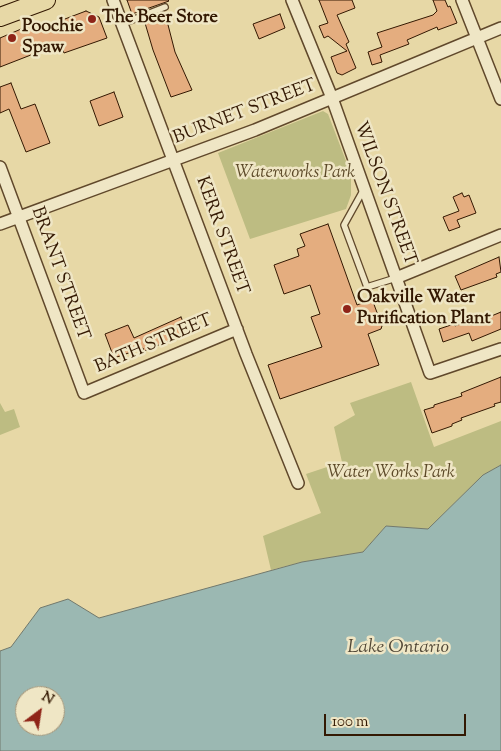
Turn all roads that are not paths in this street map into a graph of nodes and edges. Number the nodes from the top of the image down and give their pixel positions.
1 (46, 0) edge
2 (113, 0) edge
3 (292, 0) edge
4 (462, 0) edge
5 (165, 7) dead end
6 (0, 17) edge
7 (122, 24) junction
8 (501, 28) edge
9 (475, 38) junction
10 (332, 98) junction
11 (501, 99) edge
12 (174, 160) junction
13 (0, 167) edge
14 (364, 190) junction
15 (19, 217) junction
16 (0, 224) edge
17 (501, 235) edge
18 (396, 278) junction
19 (237, 329) junction
20 (501, 349) edge
21 (84, 393) joint
22 (298, 483) dead end

1 - 6 main road
2 - 7 street, KERR STREET
3 - 10 street, WILSON STREET
4 - 9 street
5 - 7 lane
7 - 12 street, KERR STREET
8 - 9 street, BURNET STREET
9 - 10 street, BURNET STREET
9 - 11 street
10 - 12 street, BURNET STREET
10 - 14 street, WILSON STREET
12 - 15 street, BURNET STREET
12 - 19 street, KERR STREET
13 - 15 street, BRANT STREET
14 - 18 street, WILSON STREET
14 - 18 lane
15 - 16 street, BURNET STREET
15 - 21 street, BRANT STREET
17 - 18 street
18 - 20 street, WILSON STREET
19 - 21 street, BATH STREET
19 - 22 street, KERR STREET

